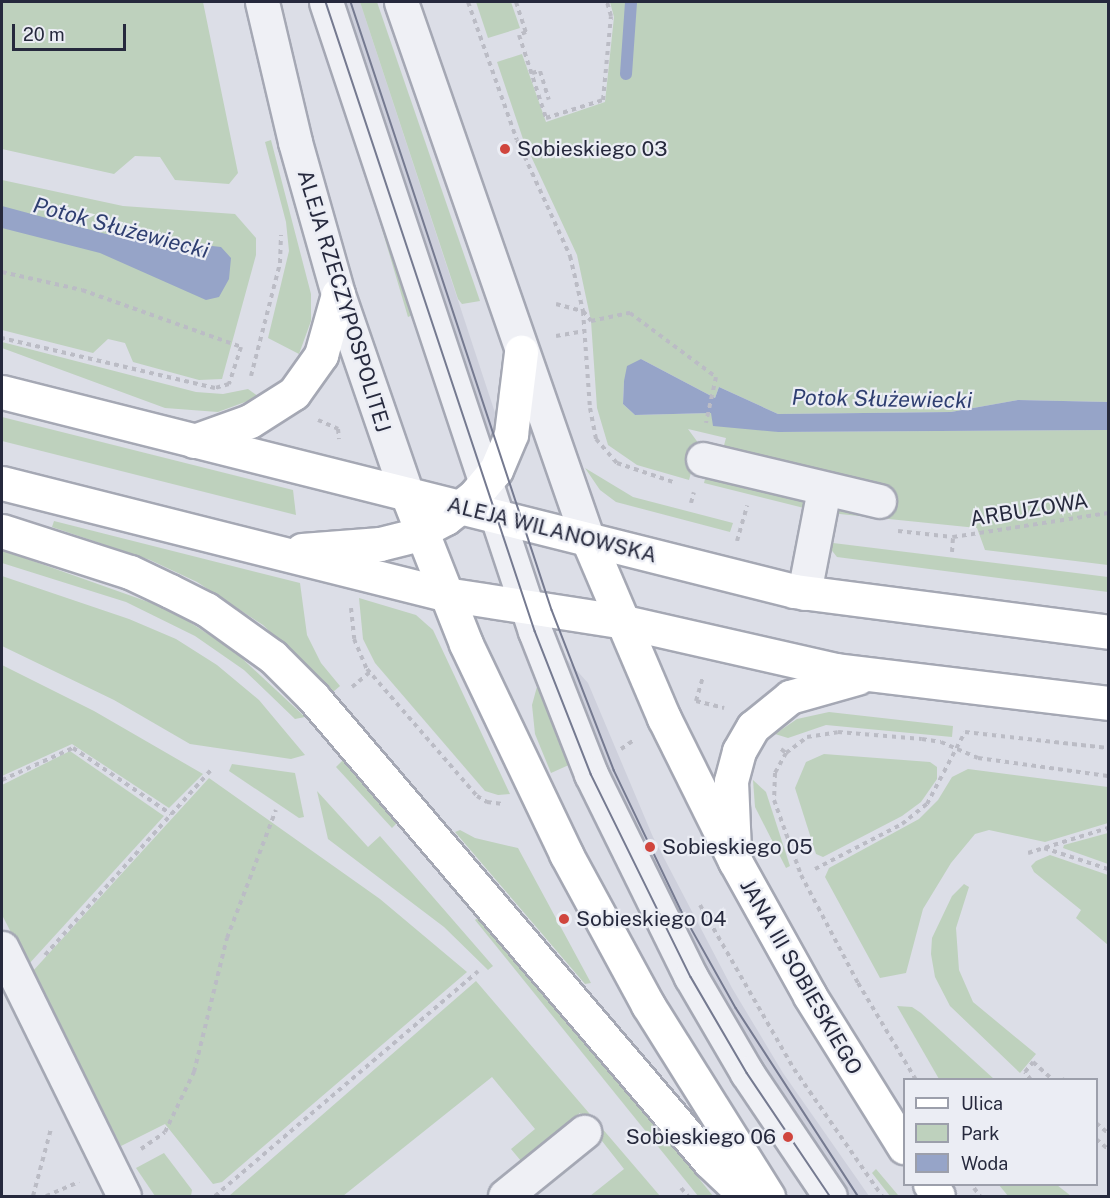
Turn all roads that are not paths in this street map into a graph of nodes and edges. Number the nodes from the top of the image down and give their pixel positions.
1 (262, 2) edge
2 (326, 2) edge
3 (401, 2) edge
4 (338, 294) junction
5 (532, 345) junction
6 (2, 392) edge
7 (194, 441) junction
8 (704, 461) road end
9 (2, 483) edge
10 (486, 484) junction
11 (824, 489) junction
12 (406, 494) junction
13 (879, 501) dead end
14 (460, 507) junction
15 (496, 517) junction
16 (2, 531) edge
17 (421, 531) junction
18 (588, 540) junction
19 (273, 552) junction
20 (804, 593) junction
21 (445, 594) junction
22 (526, 607) junction
23 (620, 621) junction
24 (1108, 632) edge
25 (873, 675) junction
26 (1108, 703) edge
27 (735, 861) junction
28 (2, 948) edge
29 (584, 1132) dead end
30 (903, 1145) edge
31 (124, 1197) edge
32 (505, 1197) edge
33 (746, 1197) edge
34 (768, 1197) edge
35 (830, 1197) edge

1 - 4 street, ALEJA RZECZYPOSPOLITEJ
2 - 10 street
3 - 5 street
4 - 7 main road
4 - 12 street, ALEJA RZECZYPOSPOLITEJ
5 - 10 main road
5 - 18 street
6 - 7 main road, ALEJA WILANOWSKA
7 - 12 main road, ALEJA WILANOWSKA
8 - 11 street
9 - 19 main road
10 - 14 main road
10 - 15 street
11 - 13 street
11 - 20 street
12 - 14 main road, ALEJA WILANOWSKA
12 - 17 main road, ALEJA RZECZYPOSPOLITEJ
14 - 15 main road, ALEJA WILANOWSKA
14 - 17 main road
15 - 18 main road, ALEJA WILANOWSKA
15 - 22 street
16 - 33 main road
17 - 19 main road
17 - 21 main road, ALEJA RZECZYPOSPOLITEJ
18 - 20 main road, ALEJA WILANOWSKA
18 - 23 main road, JANA III SOBIESKIEGO
19 - 21 main road
20 - 24 main road, ALEJA WILANOWSKA
21 - 22 main road
21 - 34 main road
22 - 23 main road
22 - 35 street
23 - 25 main road
23 - 27 main road, JANA III SOBIESKIEGO
25 - 26 main road
25 - 27 main road
27 - 30 main road, JANA III SOBIESKIEGO
28 - 31 street
29 - 32 street

